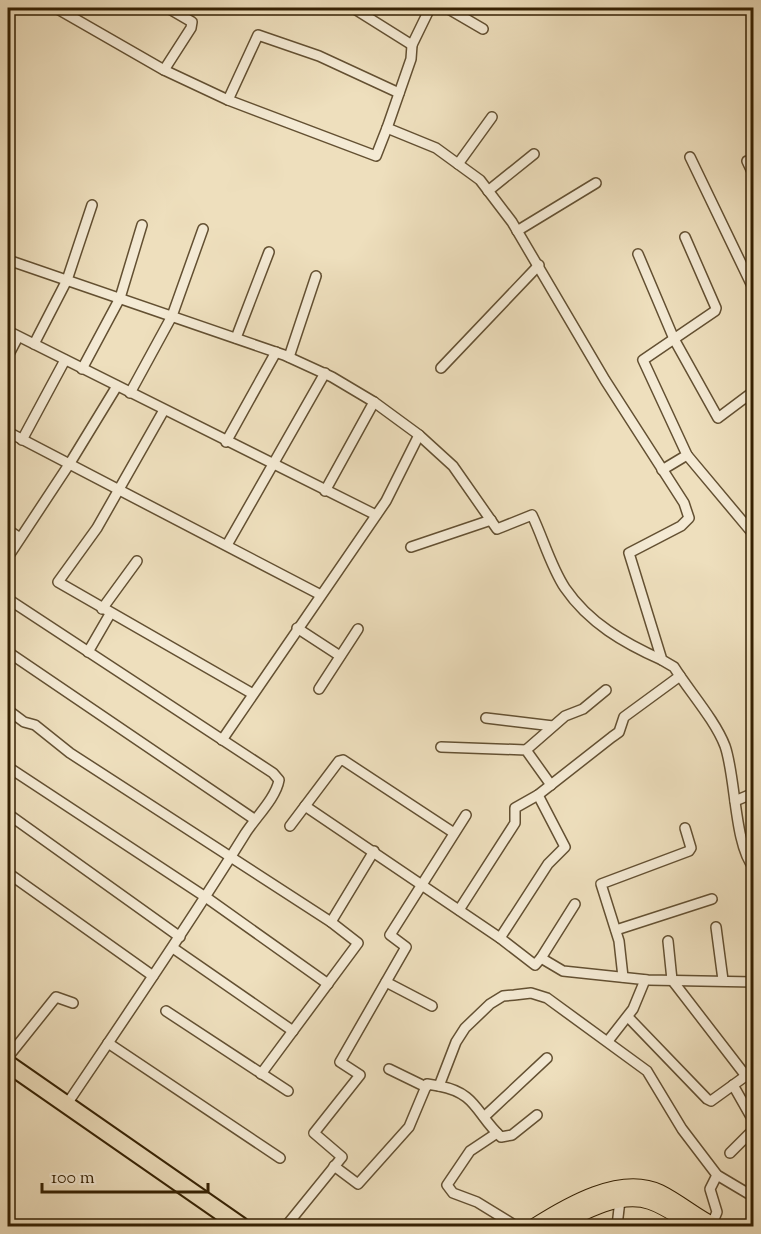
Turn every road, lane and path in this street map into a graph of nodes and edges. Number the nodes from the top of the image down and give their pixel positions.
1 (56, 8) edge
2 (169, 8) edge
3 (353, 8) edge
4 (430, 8) edge
5 (447, 8) edge
6 (483, 29) dead end
7 (412, 45) junction
8 (164, 70) junction
9 (399, 93) junction
10 (228, 100) junction
11 (492, 117) dead end
12 (387, 128) junction
13 (534, 154) dead end
14 (690, 157) dead end
15 (747, 161) dead end
16 (458, 164) junction
17 (753, 176) edge
18 (596, 183) dead end
19 (488, 191) junction
20 (92, 205) dead end
21 (142, 225) dead end
22 (203, 229) dead end
23 (518, 231) junction
24 (684, 237) dead end
25 (268, 252) dead end
26 (638, 254) dead end
27 (8, 260) edge
28 (539, 265) junction
29 (316, 276) dead end
30 (67, 280) junction
31 (753, 290) edge
32 (120, 298) junction
33 (172, 316) junction
34 (8, 331) edge
35 (18, 337) junction
36 (236, 338) junction
37 (675, 339) junction
38 (34, 344) junction
39 (276, 352) junction
40 (8, 356) edge
41 (289, 357) junction
42 (65, 360) junction
43 (441, 368) dead end
44 (82, 369) junction
45 (325, 373) junction
46 (117, 386) junction
47 (753, 391) edge
48 (130, 393) junction
49 (374, 402) junction
50 (164, 410) junction
51 (8, 432) edge
52 (419, 435) junction
53 (22, 440) junction
54 (226, 442) junction
55 (687, 455) junction
56 (70, 463) junction
57 (273, 465) junction
58 (663, 470) junction
59 (118, 490) junction
60 (325, 491) junction
61 (376, 515) junction
62 (491, 520) junction
63 (8, 530) edge
64 (753, 535) edge
65 (20, 538) junction
66 (227, 545) junction
67 (411, 547) dead end
68 (8, 556) edge
69 (137, 561) dead end
70 (319, 594) junction
71 (8, 599) edge
72 (106, 612) junction
73 (297, 628) junction
74 (358, 629) dead end
75 (87, 651) junction
76 (8, 652) edge
77 (340, 656) junction
78 (662, 660) junction
79 (680, 676) junction
80 (319, 689) dead end
81 (606, 690) dead end
82 (253, 694) junction
83 (8, 710) edge
84 (486, 718) dead end
85 (554, 726) junction
86 (222, 740) junction
87 (441, 747) dead end
88 (526, 750) junction
89 (8, 767) edge
90 (551, 785) junction
91 (753, 793) edge
92 (538, 795) junction
93 (735, 801) junction
94 (305, 806) junction
95 (8, 814) edge
96 (466, 815) dead end
97 (254, 819) junction
98 (290, 826) dead end
99 (686, 828) dead end
100 (454, 833) junction
101 (374, 851) junction
102 (232, 856) junction
103 (753, 868) edge
104 (8, 873) edge
105 (421, 884) junction
106 (207, 898) junction
107 (712, 899) dead end
108 (575, 904) dead end
109 (459, 910) junction
110 (331, 922) junction
111 (716, 927) dead end
112 (616, 930) junction
113 (180, 937) junction
114 (500, 938) junction
115 (668, 940) dead end
116 (172, 948) junction
117 (541, 958) junction
118 (153, 976) junction
119 (623, 977) junction
120 (645, 980) junction
121 (672, 980) junction
122 (723, 980) junction
123 (386, 982) junction
124 (753, 982) edge
125 (328, 984) junction
126 (73, 1003) dead end
127 (432, 1006) dead end
128 (166, 1011) dead end
129 (628, 1017) junction
130 (293, 1030) junction
131 (608, 1041) junction
132 (108, 1043) junction
133 (8, 1057) edge
134 (547, 1058) dead end
135 (8, 1064) edge
136 (389, 1070) dead end
137 (750, 1073) edge
138 (261, 1074) junction
139 (734, 1085) junction
140 (439, 1086) junction
141 (426, 1087) junction
142 (288, 1091) dead end
143 (67, 1104) junction
144 (537, 1115) dead end
145 (484, 1117) junction
146 (753, 1122) edge
147 (753, 1129) edge
148 (497, 1133) junction
149 (730, 1153) dead end
150 (280, 1158) dead end
151 (334, 1166) junction
152 (717, 1175) junction
153 (753, 1197) edge
154 (620, 1200) junction
155 (714, 1225) edge
156 (241, 1227) edge
157 (285, 1227) edge
158 (516, 1227) edge
159 (534, 1227) edge
160 (558, 1227) edge
161 (617, 1227) edge
162 (694, 1227) edge

1 - 8 street
2 - 8 street
3 - 7 street
4 - 7 street
5 - 6 street
7 - 9 street
8 - 10 street
9 - 10 street
9 - 12 street
10 - 12 street
11 - 16 street
12 - 16 street
13 - 19 street
14 - 31 street
15 - 17 street
16 - 19 street
18 - 23 street
19 - 23 street
20 - 30 street
21 - 32 street
22 - 33 street
23 - 28 street
24 - 37 street
25 - 36 street
26 - 37 street
27 - 30 street
28 - 43 street
28 - 58 street
29 - 41 street
30 - 32 street
30 - 38 street
32 - 33 street
32 - 44 street
33 - 36 street
33 - 48 street
34 - 35 street
35 - 38 street
35 - 40 street
36 - 39 street
37 - 47 street
37 - 55 street
38 - 42 street
39 - 41 street
39 - 54 street
41 - 45 street
42 - 44 street
42 - 53 street
44 - 46 street
45 - 49 street
45 - 57 street
46 - 48 street
46 - 56 street
48 - 50 street
49 - 52 street
49 - 60 street
50 - 54 street
50 - 59 street
51 - 53 street
52 - 61 street
52 - 62 street
53 - 56 street
54 - 57 street
55 - 58 street
55 - 64 street
56 - 59 street
56 - 65 street
57 - 60 street
57 - 66 street
58 - 78 street
59 - 66 street
59 - 72 street
60 - 61 street
61 - 70 street
62 - 67 street
62 - 78 street
63 - 65 street
65 - 68 street
66 - 70 street
69 - 72 street
70 - 73 street
71 - 75 street
72 - 75 street
72 - 82 street
73 - 77 street
73 - 82 street
74 - 77 street
75 - 86 street
76 - 97 street
77 - 80 street
78 - 79 street
79 - 90 street
79 - 93 street
81 - 85 street
82 - 86 street
83 - 102 street
84 - 85 street
85 - 88 street
86 - 97 street
87 - 88 street
88 - 90 street
89 - 106 street
90 - 92 street
91 - 93 street
92 - 109 street
92 - 114 street
93 - 103 street
94 - 98 street
94 - 100 street
94 - 101 street
95 - 113 street
96 - 100 street
97 - 102 street
99 - 112 street
100 - 105 street
101 - 105 street
101 - 110 street
102 - 106 street
102 - 110 street
104 - 118 street
105 - 109 street
105 - 123 street
106 - 113 street
106 - 125 street
107 - 112 street
108 - 117 street
109 - 114 street
110 - 125 street
111 - 122 street
112 - 119 street
113 - 116 street
114 - 117 street
115 - 121 street
116 - 118 street
116 - 130 street
117 - 119 street
118 - 132 street
119 - 120 street
120 - 121 street
120 - 129 street
121 - 122 street
121 - 137 street
122 - 124 street
123 - 127 street
123 - 151 street
125 - 130 street
126 - 133 street
128 - 138 street
129 - 131 street
129 - 139 street
130 - 138 street
131 - 140 street
131 - 152 street
132 - 143 street
132 - 150 street
134 - 145 street
135 - 143 highway
136 - 141 street
137 - 139 street
138 - 142 street
139 - 146 street
140 - 141 street
140 - 145 street
141 - 151 street
143 - 156 highway
144 - 148 street
145 - 148 street
147 - 149 street
148 - 158 street
151 - 157 street
152 - 153 street
152 - 155 street
154 - 160 main road
154 - 161 street
154 - 162 main road
155 - 159 main road

